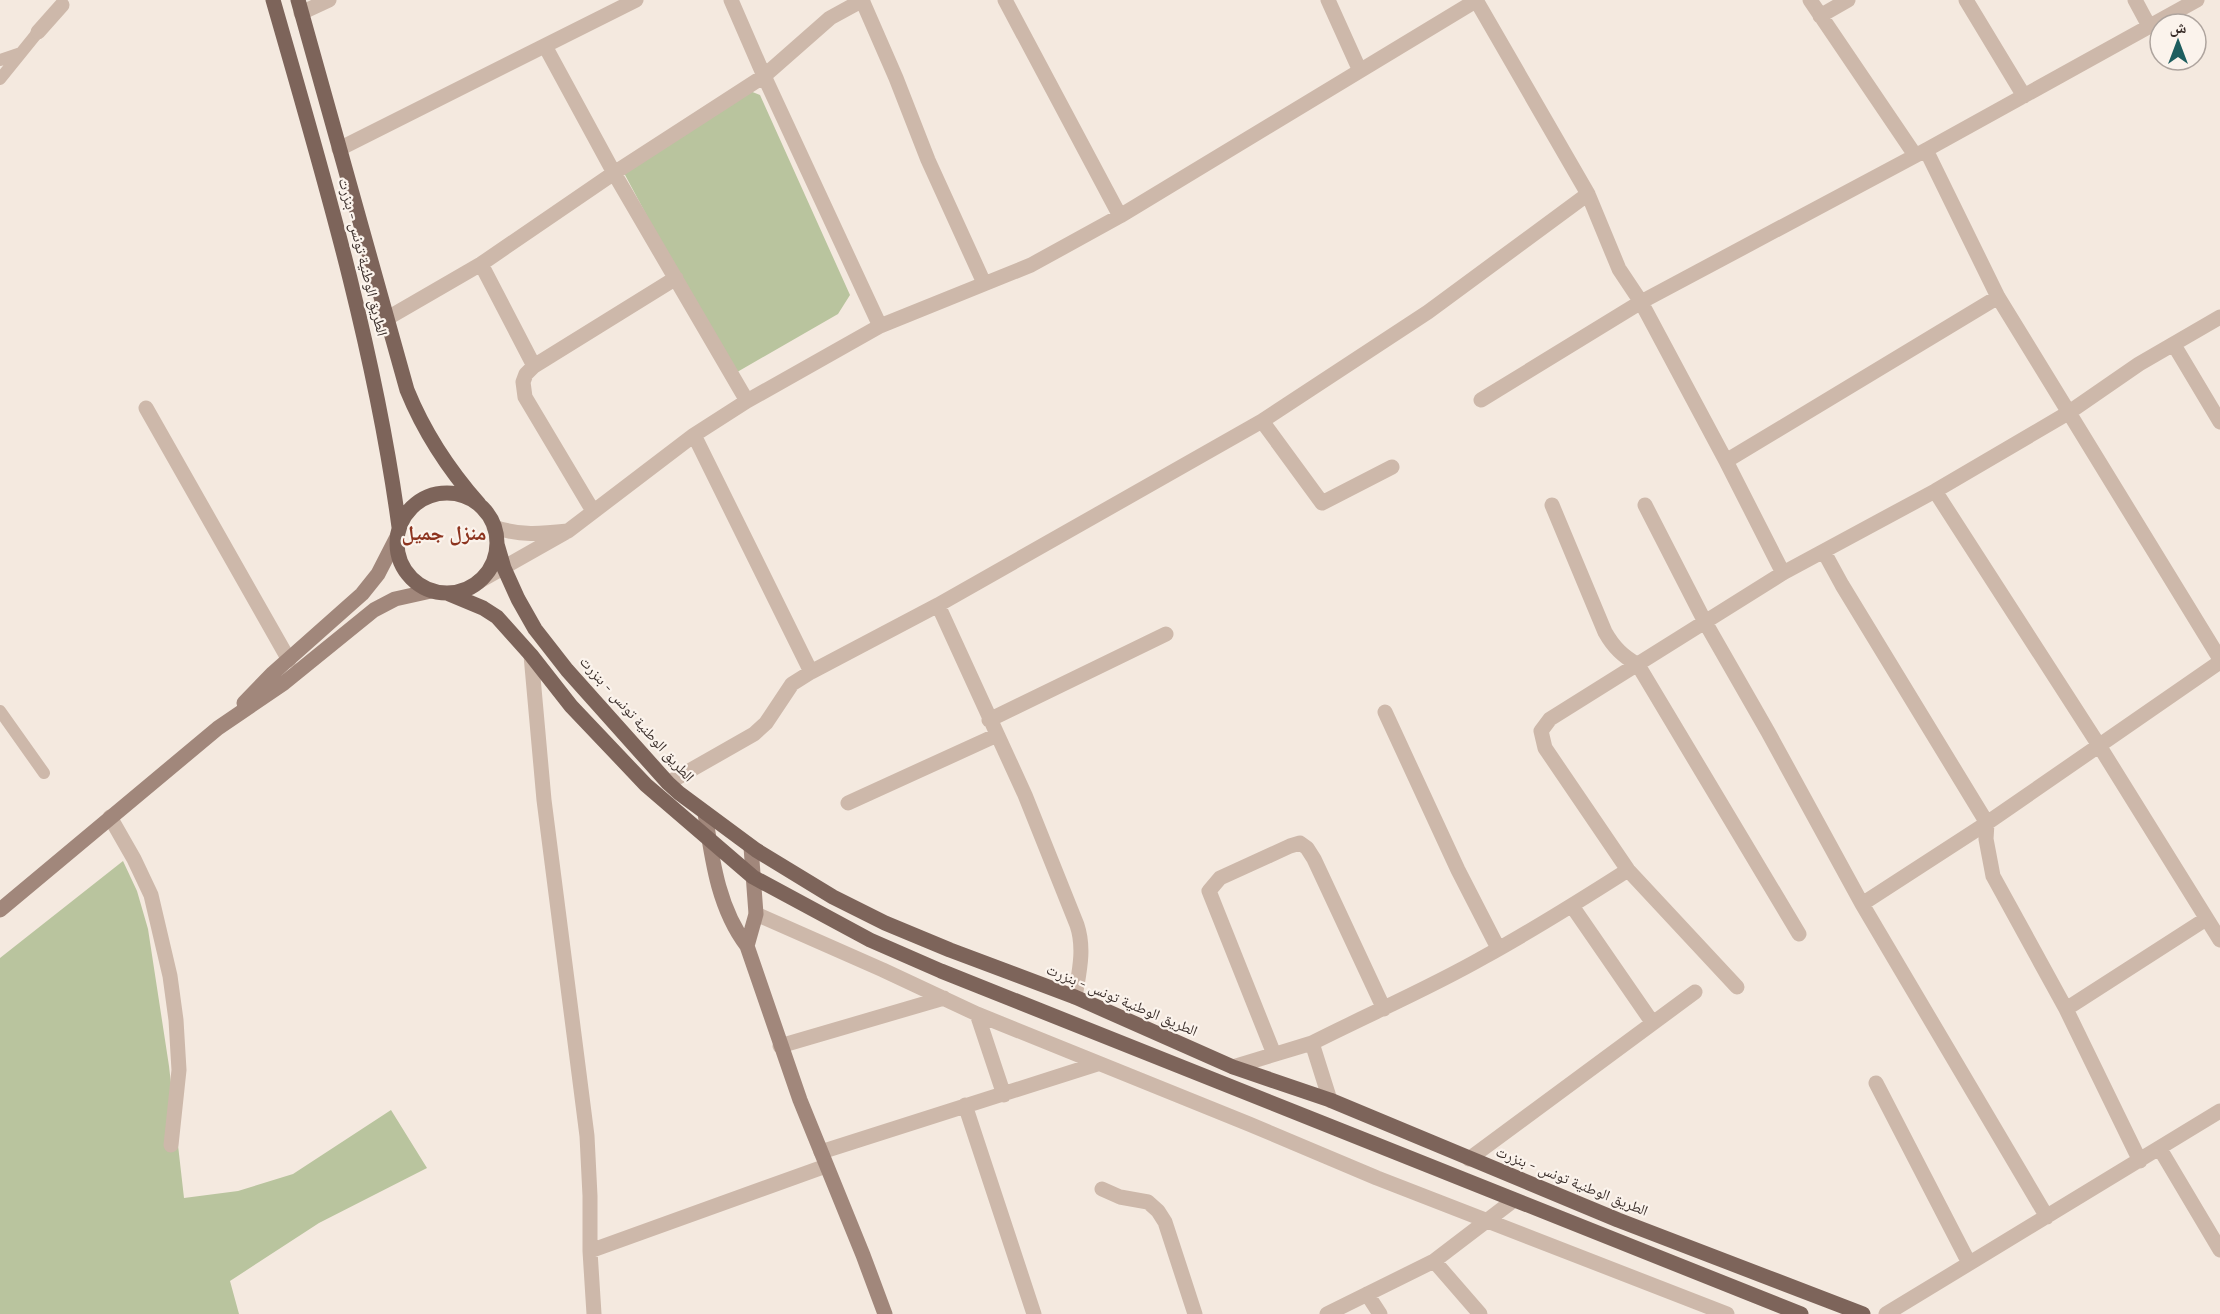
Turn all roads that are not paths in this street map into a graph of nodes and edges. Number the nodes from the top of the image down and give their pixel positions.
1 (273, 0) edge
2 (329, 0) edge
3 (636, 0) edge
4 (731, 0) edge
5 (862, 0) edge
6 (1005, 0) edge
7 (1328, 0) edge
8 (1477, 0) edge
9 (1809, 0) edge
10 (1848, 0) edge
11 (1966, 0) edge
12 (2135, 0) edge
13 (2197, 0) edge
14 (61, 2) edge
15 (300, 7) edge
16 (2175, 12) edge
17 (1820, 16) junction
18 (2148, 24) edge
19 (2148, 27) edge
20 (38, 32) joint
21 (545, 46) junction
22 (22, 52) junction
23 (0, 60) edge
24 (1360, 71) junction
25 (764, 76) junction
26 (0, 79) edge
27 (2024, 96) junction
28 (339, 148) junction
29 (1921, 153) junction
30 (614, 173) junction
31 (1588, 194) junction
32 (1120, 216) junction
33 (481, 264) junction
34 (676, 278) junction
35 (984, 283) junction
36 (1998, 297) junction
37 (1641, 302) junction
38 (2220, 318) edge
39 (386, 319) junction
40 (880, 326) junction
41 (2174, 345) junction
42 (534, 366) junction
43 (1481, 400) dead end
44 (747, 401) junction
45 (146, 408) dead end
46 (2068, 413) junction
47 (1262, 421) junction
48 (2220, 422) edge
49 (694, 435) junction
50 (1726, 461) junction
51 (1392, 467) dead end
52 (1935, 491) junction
53 (478, 504) junction
54 (1552, 505) dead end
55 (1645, 505) dead end
56 (593, 511) junction
57 (494, 527) junction
58 (568, 531) junction
59 (398, 532) junction
60 (497, 544) junction
61 (1824, 552) junction
62 (504, 567) junction
63 (1783, 573) junction
64 (478, 582) junction
65 (439, 592) junction
66 (938, 605) junction
67 (1705, 622) junction
68 (1166, 634) dead end
69 (531, 655) junction
70 (289, 660) junction
71 (2220, 661) edge
72 (1638, 665) junction
73 (811, 672) junction
74 (0, 711) edge
75 (1385, 712) dead end
76 (989, 720) junction
77 (218, 728) junction
78 (997, 735) junction
79 (2100, 747) junction
80 (44, 773) dead end
81 (668, 783) junction
82 (848, 803) dead end
83 (705, 813) junction
84 (110, 817) junction
85 (1987, 823) junction
86 (709, 842) junction
87 (752, 847) junction
88 (1628, 870) junction
89 (753, 877) junction
90 (1862, 904) junction
91 (1572, 906) junction
92 (0, 910) edge
93 (756, 914) junction
94 (2206, 919) junction
95 (1799, 934) dead end
96 (2220, 940) edge
97 (747, 946) junction
98 (1498, 948) junction
99 (1737, 987) dead end
100 (1695, 992) dead end
101 (1075, 997) junction
102 (944, 998) junction
103 (1384, 1009) junction
104 (2066, 1009) junction
105 (977, 1014) junction
106 (1652, 1022) junction
107 (1312, 1043) junction
108 (780, 1046) junction
109 (1274, 1054) junction
110 (1098, 1064) junction
111 (1233, 1067) junction
112 (1876, 1083) dead end
113 (1004, 1095) junction
114 (1330, 1100) junction
115 (965, 1105) junction
116 (2220, 1111) edge
117 (1393, 1127) junction
118 (171, 1145) dead end
119 (1382, 1146) junction
120 (2160, 1149) junction
121 (823, 1159) junction
122 (1469, 1159) junction
123 (2140, 1161) junction
124 (1102, 1189) dead end
125 (1514, 1200) junction
126 (2047, 1217) junction
127 (1487, 1221) junction
128 (2220, 1250) edge
129 (590, 1251) junction
130 (1434, 1261) junction
131 (1969, 1263) junction
132 (1367, 1294) junction
133 (594, 1314) edge
134 (885, 1314) edge
135 (1034, 1314) edge
136 (1195, 1314) edge
137 (1327, 1314) edge
138 (1380, 1314) edge
139 (1480, 1314) edge
140 (1727, 1314) edge
141 (1801, 1314) edge
142 (1863, 1314) edge
143 (1887, 1314) edge

1 - 59 main road, الطريق الوطنية تونس - بنزرت
2 - 15 street
3 - 21 street
4 - 25 street
5 - 25 street
5 - 35 street
6 - 32 street
7 - 24 street
8 - 24 street
8 - 31 street
9 - 17 street
10 - 17 street
11 - 27 street
12 - 18 street
13 - 16 street
14 - 20 street
15 - 28 main road, الطريق الوطنية تونس - بنزرت
17 - 29 street
19 - 27 street
20 - 22 lane
21 - 28 street
21 - 30 street
22 - 23 lane
22 - 26 lane
24 - 32 street
25 - 30 street
25 - 40 street
27 - 29 street
28 - 39 main road, الطريق الوطنية تونس - بنزرت
29 - 36 street
29 - 37 street
30 - 33 street
30 - 34 street
31 - 37 street
31 - 47 street
32 - 35 street
33 - 39 street
33 - 42 street
34 - 42 street
34 - 44 street
35 - 40 street
36 - 46 street
36 - 50 street
37 - 43 street
37 - 50 street
38 - 41 street
39 - 53 main road, الطريق الوطنية تونس - بنزرت
40 - 44 street
41 - 46 street
41 - 48 street
42 - 56 street
44 - 49 street
45 - 70 street
46 - 52 street
46 - 71 street
47 - 51 street
47 - 66 street
49 - 56 street
49 - 73 street
50 - 63 street
52 - 61 street
52 - 79 street
53 - 57 main road
53 - 59 main road
54 - 72 street
55 - 67 street
56 - 58 street
57 - 58 street
57 - 60 main road
58 - 62 street
59 - 65 main road
59 - 70 street
60 - 62 main road, الطريق الوطنية تونس - بنزرت
60 - 64 main road
61 - 63 street
61 - 85 street
62 - 64 street
62 - 81 main road, الطريق الوطنية تونس - بنزرت
63 - 67 street
64 - 65 main road
65 - 69 main road
65 - 77 street
66 - 73 street
66 - 76 street
67 - 72 street
67 - 90 street
68 - 76 street
69 - 86 main road
69 - 129 street
70 - 77 street
71 - 79 street
72 - 88 street
72 - 95 street
73 - 81 street
74 - 80 lane
75 - 98 street
76 - 78 street
77 - 84 street
78 - 82 street
78 - 101 street
79 - 85 street
79 - 94 street
81 - 83 main road, الطريق الوطنية تونس - بنزرت
83 - 86 street
83 - 87 main road, الطريق الوطنية تونس - بنزرت
84 - 92 street
84 - 118 street
85 - 90 street
85 - 104 street
86 - 89 main road
86 - 97 street
87 - 89 street
87 - 101 main road, الطريق الوطنية تونس - بنزرت
88 - 91 street
88 - 99 street
89 - 93 street
89 - 119 main road
90 - 126 street
91 - 98 street
91 - 106 street
93 - 97 street
93 - 102 street
94 - 96 street
94 - 104 street
97 - 108 street
98 - 103 street
100 - 106 street
101 - 111 main road, الطريق الوطنية تونس - بنزرت
102 - 105 street
102 - 108 street
103 - 107 street
103 - 109 street
104 - 123 street
105 - 110 street
105 - 113 street
106 - 122 street
107 - 109 street
107 - 114 street
108 - 121 street
109 - 111 street
110 - 113 street
110 - 127 street
111 - 114 main road, الطريق الوطنية تونس - بنزرت
112 - 131 street
113 - 115 street
114 - 117 main road, الطريق الوطنية تونس - بنزرت
115 - 121 street
115 - 135 street
116 - 120 street
117 - 119 main road
117 - 122 main road, الطريق الوطنية تونس - بنزرت
119 - 125 main road
120 - 123 street
120 - 128 street
121 - 129 street
121 - 134 street
122 - 142 main road, الطريق الوطنية تونس - بنزرت
123 - 126 street
124 - 136 street
125 - 127 street
125 - 141 main road
126 - 131 street
127 - 130 street
127 - 140 street
129 - 133 street
130 - 132 street
130 - 139 street
131 - 143 street
132 - 137 street
132 - 138 street

